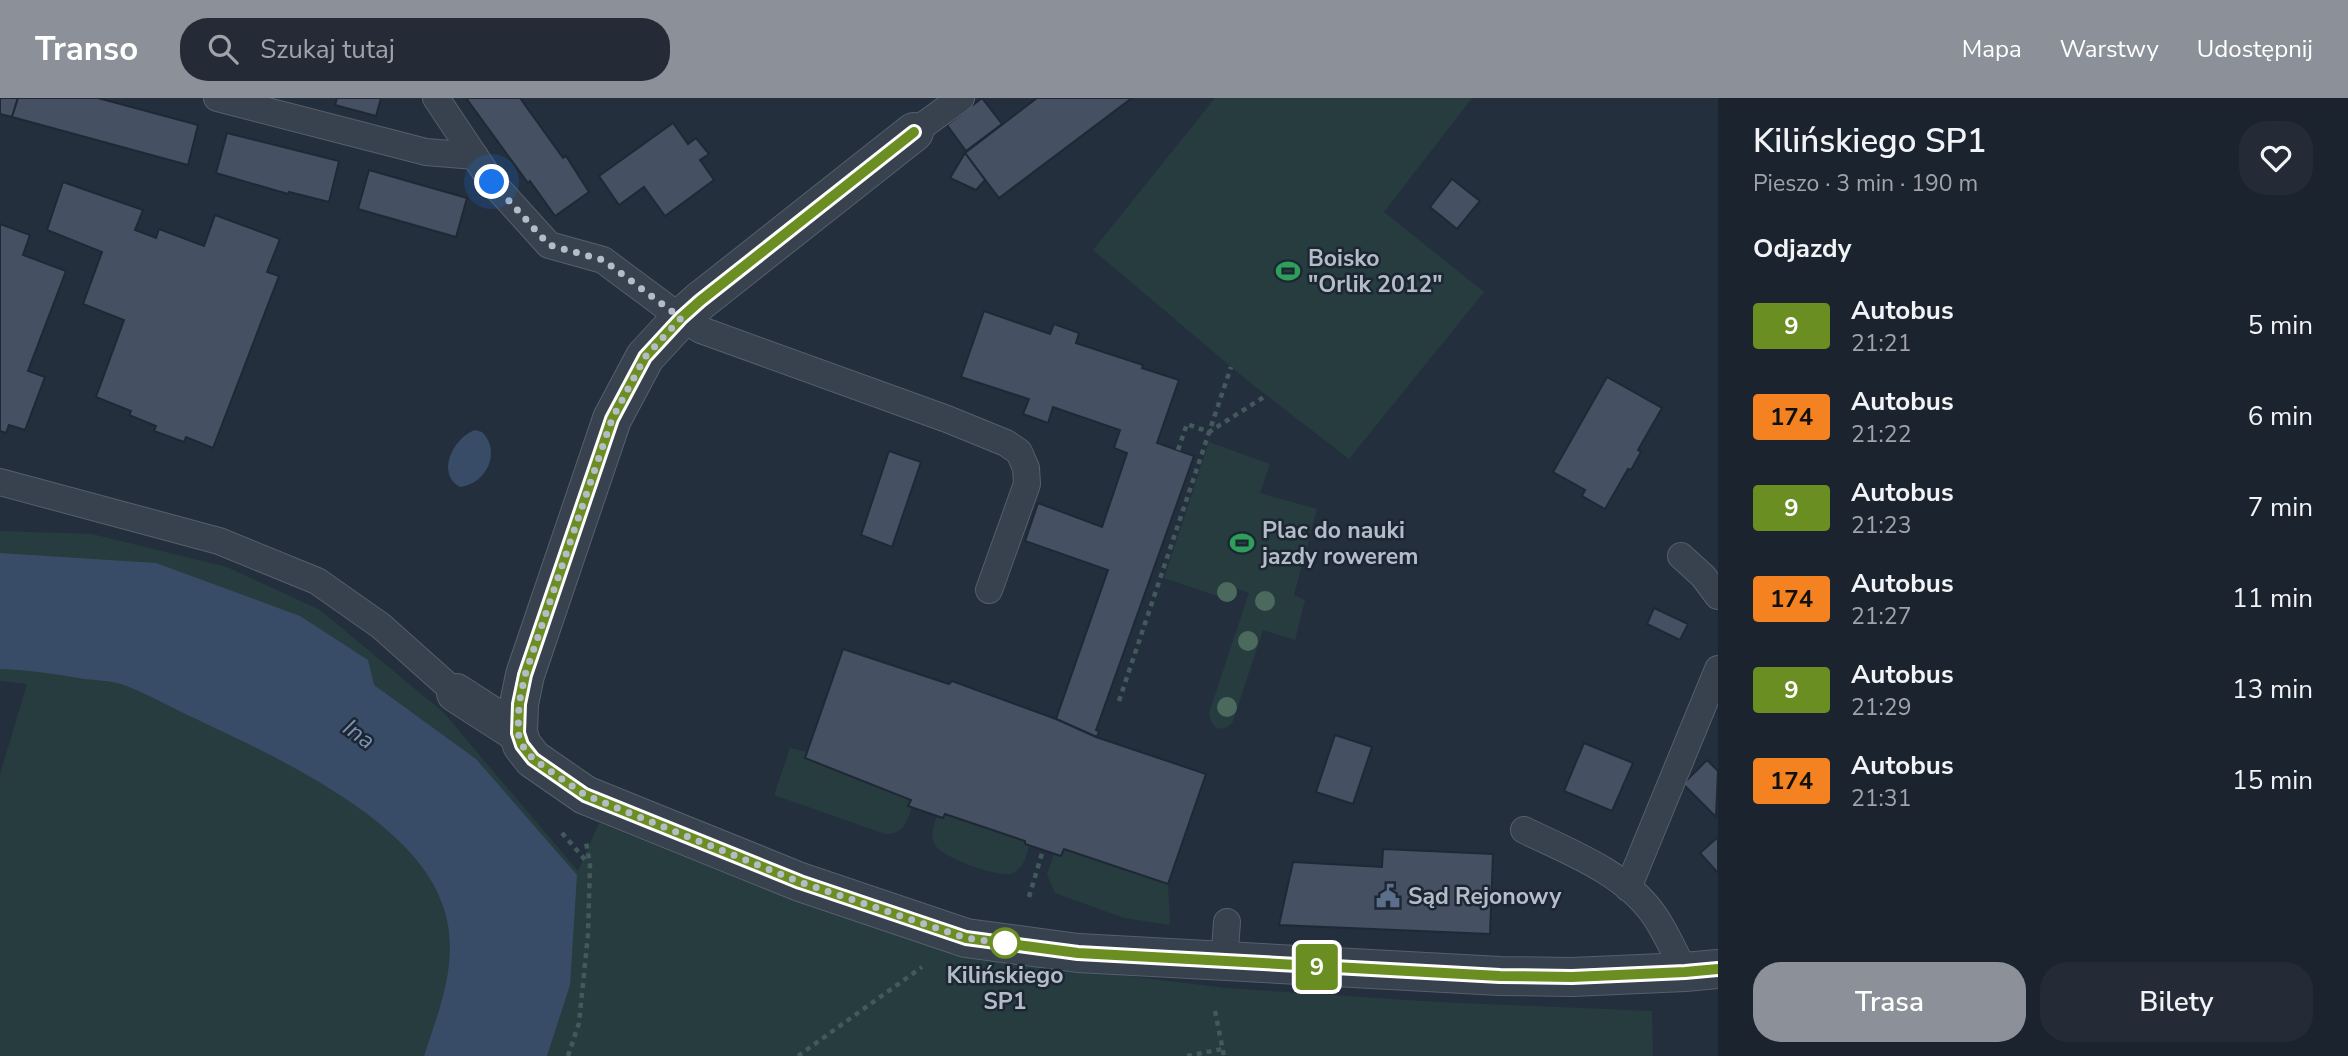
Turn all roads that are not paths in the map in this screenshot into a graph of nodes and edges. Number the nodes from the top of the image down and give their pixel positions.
1 (217, 98) edge
2 (436, 98) edge
3 (961, 98) edge
4 (305, 110) edge
5 (914, 132) joint
6 (475, 156) junction
7 (681, 318) junction
8 (0, 482) edge
9 (1681, 556) dead end
10 (989, 590) dead end
11 (1718, 596) edge
12 (1718, 669) edge
13 (456, 693) joint
14 (518, 733) junction
15 (1524, 830) dead end
16 (1628, 888) junction
17 (1227, 922) dead end
18 (1224, 962) junction
19 (1701, 970) edge

1 - 4 lane
2 - 6 lane
3 - 5 lane
4 - 6 lane
5 - 7 street
6 - 7 lane
7 - 10 lane
7 - 14 street
8 - 13 lane
9 - 11 lane
12 - 16 lane
13 - 14 street
14 - 18 street
15 - 16 lane
16 - 19 lane
17 - 18 lane
18 - 19 street

